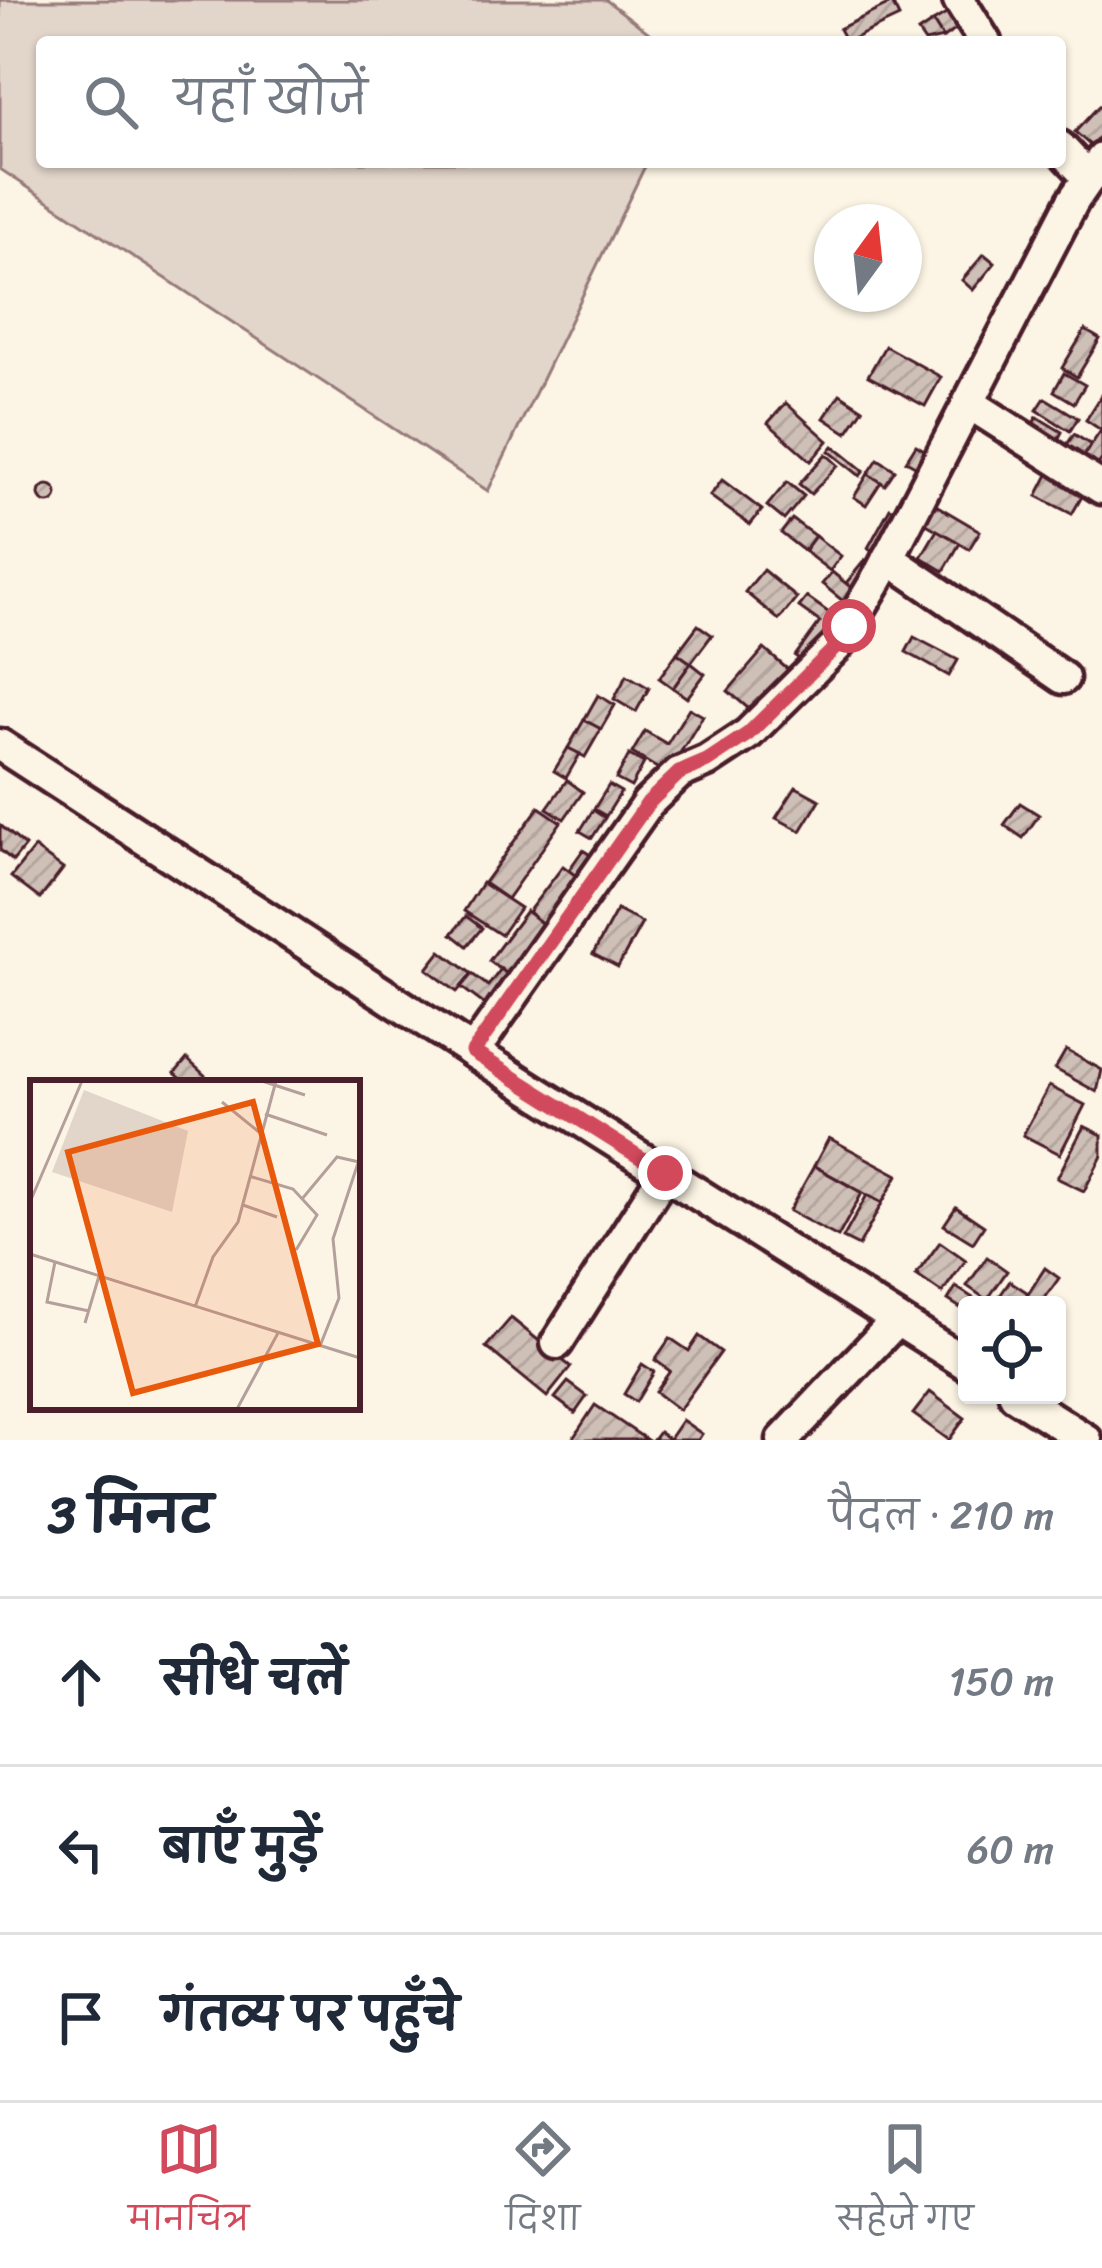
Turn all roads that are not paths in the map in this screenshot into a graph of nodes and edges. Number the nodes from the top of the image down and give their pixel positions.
1 (958, 0) edge
2 (981, 36) edge
3 (1066, 150) edge
4 (1096, 168) edge
5 (969, 403) junction
6 (1102, 488) edge
7 (889, 558) junction
8 (1063, 678) dead end
9 (0, 745) edge
10 (473, 1052) junction
11 (665, 1173) junction
12 (897, 1320) junction
13 (557, 1343) dead end
14 (958, 1358) edge
15 (1030, 1404) edge
16 (783, 1440) edge
17 (1086, 1440) edge

1 - 2 street
3 - 4 street
4 - 5 street
5 - 6 street
5 - 7 street
7 - 8 street
7 - 10 street
9 - 10 street
10 - 11 street
11 - 12 street
11 - 13 street
12 - 14 street
12 - 16 street
15 - 17 street

